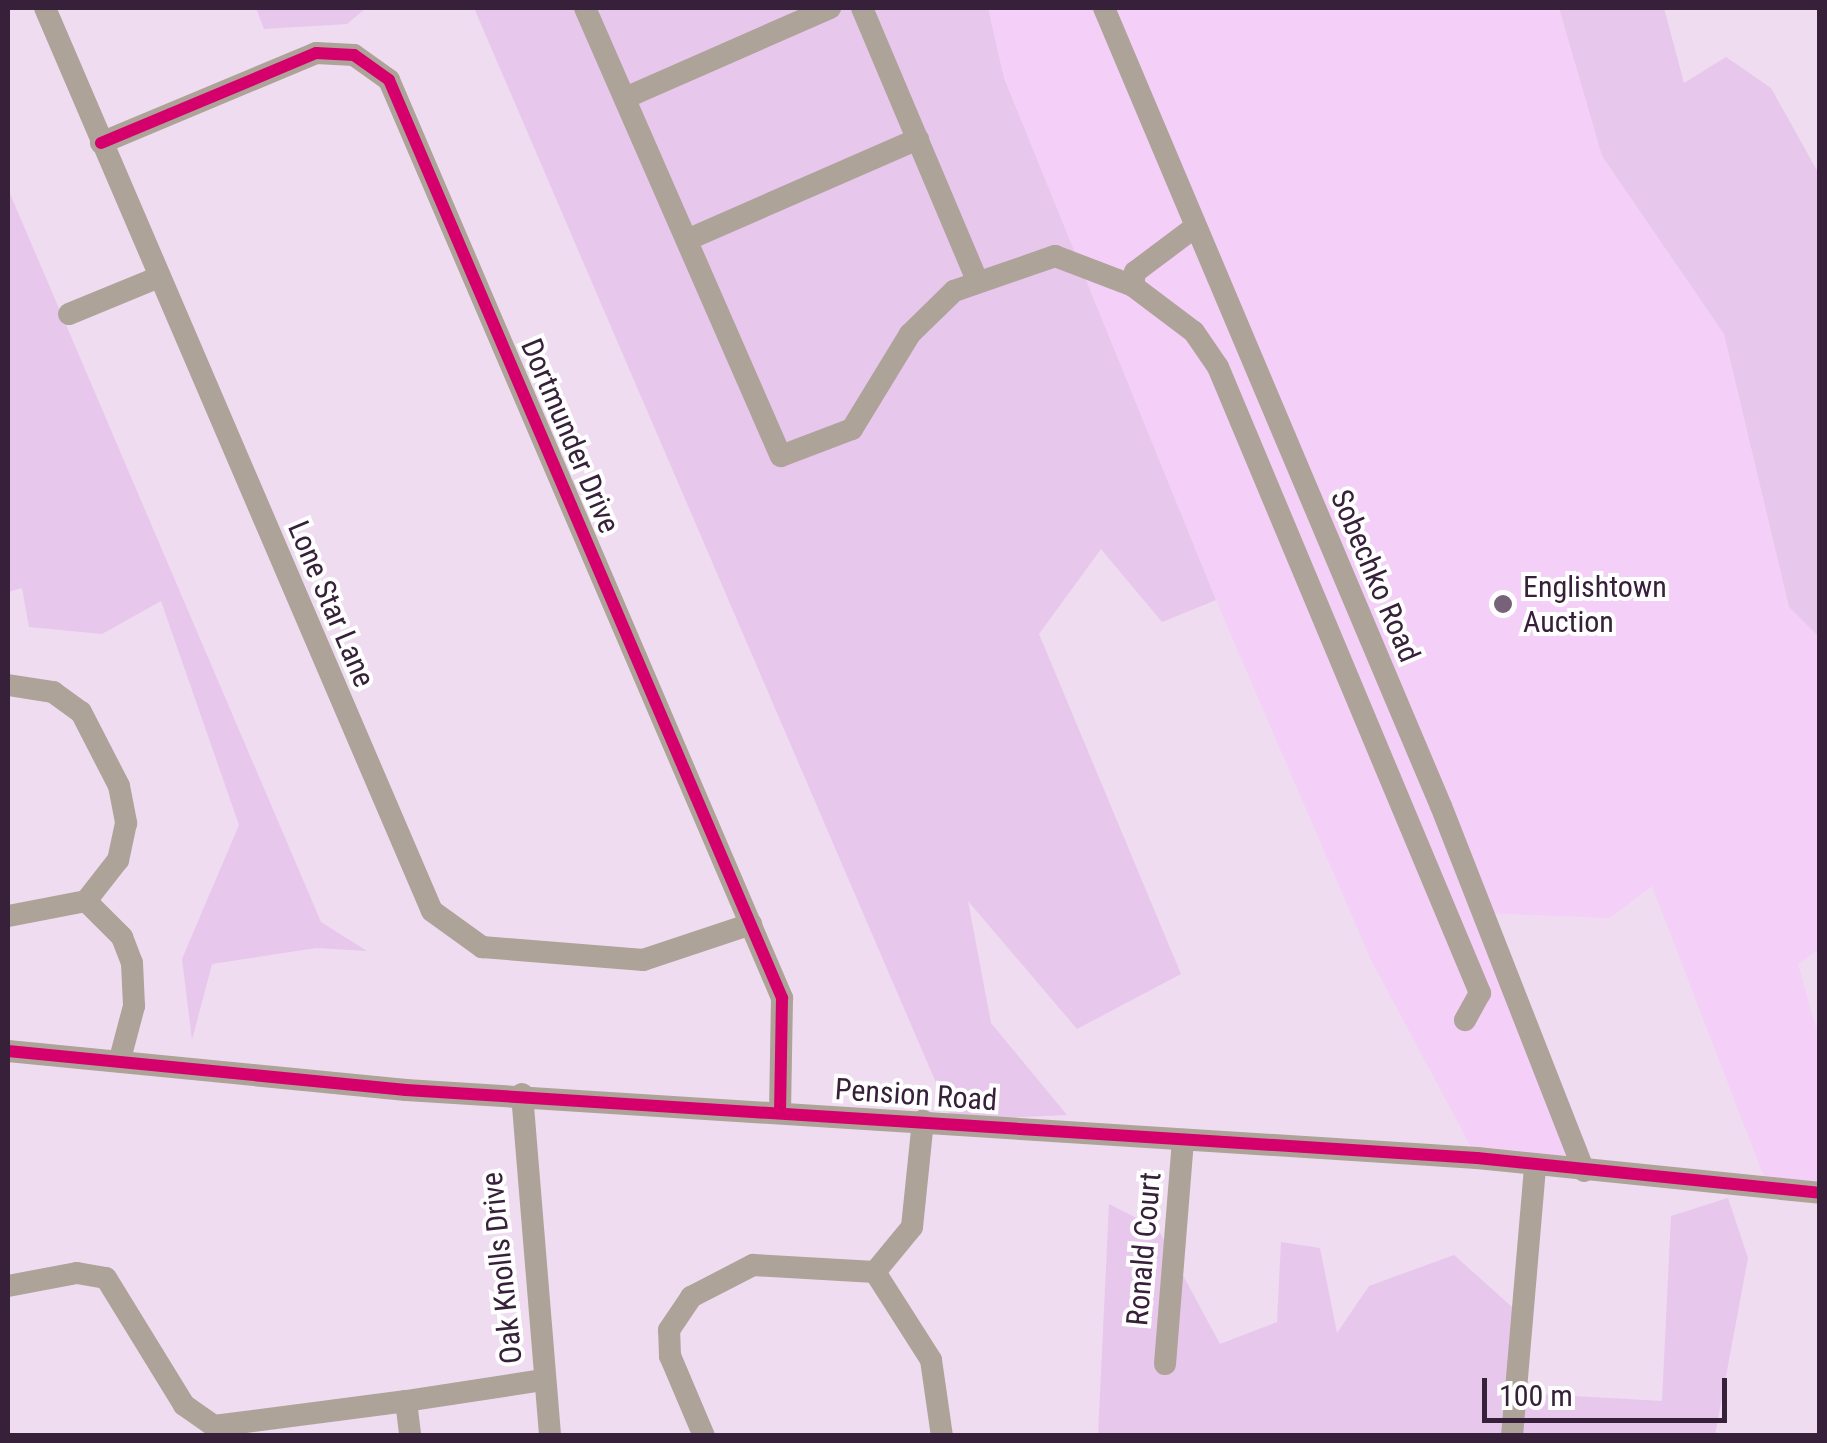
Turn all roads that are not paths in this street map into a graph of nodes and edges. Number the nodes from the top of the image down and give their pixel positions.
1 (44, 8) edge
2 (584, 8) edge
3 (830, 8) edge
4 (862, 8) edge
5 (1104, 8) edge
6 (625, 98) junction
7 (918, 140) junction
8 (101, 143) junction
9 (1196, 227) junction
10 (689, 239) junction
11 (160, 278) junction
12 (977, 280) junction
13 (1133, 286) junction
14 (70, 314) dead end
15 (8, 685) edge
16 (1438, 799) junction
17 (1406, 814) junction
18 (86, 901) junction
19 (8, 916) edge
20 (751, 924) junction
21 (1464, 1020) dead end
22 (8, 1051) edge
23 (120, 1059) junction
24 (522, 1094) junction
25 (780, 1110) junction
26 (923, 1121) junction
27 (1183, 1140) junction
28 (1536, 1166) junction
29 (1584, 1171) junction
30 (1820, 1194) edge
31 (875, 1272) junction
32 (8, 1286) edge
33 (1165, 1364) dead end
34 (543, 1380) junction
35 (406, 1401) junction
36 (410, 1436) edge
37 (550, 1436) edge
38 (704, 1436) edge
39 (942, 1436) edge
40 (1512, 1436) edge

1 - 8 street, Lone Star Lane
2 - 6 street
3 - 6 street
4 - 7 street
5 - 9 street, Sobechko Road
6 - 10 street
7 - 10 street
7 - 12 street
8 - 11 street, Lone Star Lane
8 - 20 street, Dortmunder Drive
9 - 13 street
9 - 16 street, Sobechko Road
10 - 12 street
11 - 14 street
11 - 20 street, Lone Star Lane
12 - 13 street
13 - 17 street
15 - 18 street
16 - 17 street
16 - 29 street, Sobechko Road
17 - 21 street
18 - 19 street
18 - 23 street
20 - 25 street, Dortmunder Drive
22 - 23 street, Pension Road
23 - 24 street, Pension Road
24 - 25 street, Pension Road
24 - 34 street, Oak Knolls Drive
25 - 26 street, Pension Road
26 - 27 street, Pension Road
26 - 31 street
27 - 28 street, Pension Road
27 - 33 street, Ronald Court
28 - 29 street, Pension Road
28 - 40 street
29 - 30 street, Pension Road
31 - 38 street
31 - 39 street
32 - 35 street
34 - 35 street
34 - 37 street, Oak Knolls Drive
35 - 36 street

